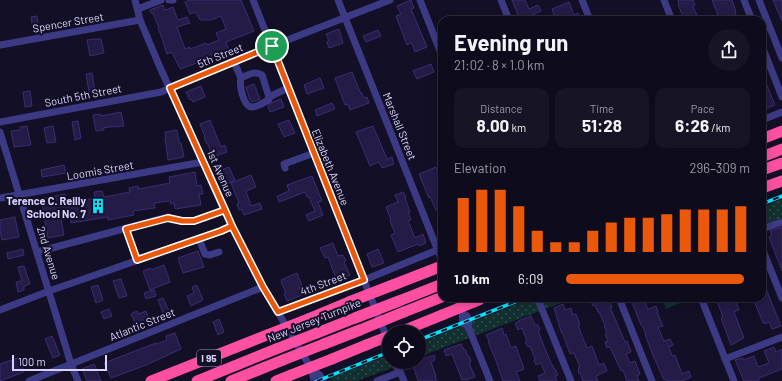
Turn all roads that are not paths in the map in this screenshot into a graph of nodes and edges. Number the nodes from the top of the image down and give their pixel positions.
1 (136, 0) edge
2 (161, 0) edge
3 (169, 0) edge
4 (173, 0) edge
5 (254, 0) edge
6 (338, 0) edge
7 (390, 0) edge
8 (420, 0) edge
9 (501, 0) edge
10 (582, 0) edge
11 (664, 0) edge
12 (744, 0) edge
13 (759, 0) edge
14 (138, 9) junction
15 (507, 16) edge
16 (588, 16) edge
17 (670, 16) edge
18 (750, 16) edge
19 (765, 16) edge
20 (345, 17) junction
21 (766, 18) edge
22 (140, 20) junction
23 (0, 45) edge
24 (272, 46) junction
25 (438, 46) edge
26 (766, 56) edge
27 (782, 58) edge
28 (234, 62) junction
29 (240, 78) junction
30 (170, 88) junction
31 (288, 88) junction
32 (782, 96) edge
33 (269, 97) junction
34 (782, 112) edge
35 (766, 118) edge
36 (0, 122) edge
37 (782, 131) edge
38 (0, 132) edge
39 (766, 137) edge
40 (782, 149) edge
41 (314, 153) junction
42 (766, 155) edge
43 (203, 162) junction
44 (782, 162) edge
45 (285, 168) dead end
46 (766, 168) edge
47 (782, 180) edge
48 (766, 186) edge
49 (19, 195) junction
50 (0, 198) edge
51 (225, 210) junction
52 (782, 222) edge
53 (232, 226) junction
54 (766, 228) edge
55 (126, 229) junction
56 (199, 239) junction
57 (438, 244) edge
58 (438, 250) edge
59 (36, 252) junction
60 (219, 252) dead end
61 (766, 258) edge
62 (137, 260) junction
63 (438, 267) edge
64 (364, 280) junction
65 (438, 285) edge
66 (263, 287) junction
67 (49, 291) junction
68 (438, 298) edge
69 (782, 298) edge
70 (458, 302) edge
71 (474, 302) edge
72 (539, 302) edge
73 (621, 302) edge
74 (703, 302) edge
75 (0, 310) edge
76 (278, 312) junction
77 (383, 325) edge
78 (417, 325) edge
79 (782, 337) edge
80 (382, 342) edge
81 (725, 359) junction
82 (71, 364) junction
83 (398, 369) edge
84 (400, 369) edge
85 (312, 370) junction
86 (400, 372) junction
87 (382, 380) edge
88 (29, 381) edge
89 (78, 381) edge
90 (151, 381) edge
91 (197, 381) edge
92 (231, 381) edge
93 (276, 381) edge
94 (315, 381) edge
95 (323, 381) edge
96 (404, 381) edge
97 (490, 381) edge
98 (571, 381) edge
99 (652, 381) edge
100 (734, 381) edge

1 - 14 street, 1st Avenue
2 - 14 street
3 - 4 street
5 - 24 street, Elizabeth Avenue
6 - 20 street, Marshall Street
7 - 20 street, 5th Street
8 - 25 street
9 - 15 street
10 - 16 street
11 - 17 street
12 - 18 street
13 - 19 street
14 - 22 street, 1st Avenue
20 - 24 street, 5th Street
20 - 57 street, Marshall Street
21 - 27 street
22 - 23 street, Spencer Street
22 - 30 street, 1st Avenue
24 - 28 street, 5th Street
24 - 31 street, Elizabeth Avenue
26 - 32 street
28 - 29 street
28 - 30 street, 5th Street
29 - 33 street
29 - 33 street
30 - 36 street, South 5th Street
30 - 43 street, 1st Avenue
31 - 33 street
31 - 41 street, Elizabeth Avenue
34 - 35 street
37 - 39 highway
38 - 49 street, 2nd Avenue
40 - 42 highway
41 - 45 street
41 - 64 street, Elizabeth Avenue
43 - 49 street, Loomis Street
43 - 51 street, 1st Avenue
44 - 46 highway
47 - 48 highway
49 - 50 street, Loomis Street
49 - 59 street, 2nd Avenue
51 - 53 street, 1st Avenue
51 - 55 street
52 - 54 street
53 - 56 street
53 - 66 street, 1st Avenue
55 - 59 street
55 - 62 street
56 - 60 street
56 - 62 street
58 - 64 street, 4th Street
59 - 67 street, 2nd Avenue
61 - 69 street
62 - 67 street
63 - 90 highway, New Jersey Turnpike / I 95, bridge
64 - 76 street, 4th Street
64 - 77 street, Elizabeth Avenue
65 - 91 highway, New Jersey Turnpike / I 95, bridge
66 - 76 street, 1st Avenue
66 - 82 street, Atlantic Street
67 - 75 street
67 - 82 street, 2nd Avenue
68 - 92 highway, bridge
70 - 97 street
71 - 78 highway, bridge
72 - 98 street
73 - 99 street
74 - 81 street
76 - 85 street, 1st Avenue
79 - 81 street
80 - 93 highway, bridge
81 - 100 street
82 - 88 street, Atlantic Street
82 - 89 street, 2nd Avenue
83 - 86 street
84 - 86 street
85 - 94 street, 1st Avenue
85 - 95 street, 1st Avenue
86 - 87 street
86 - 96 street

